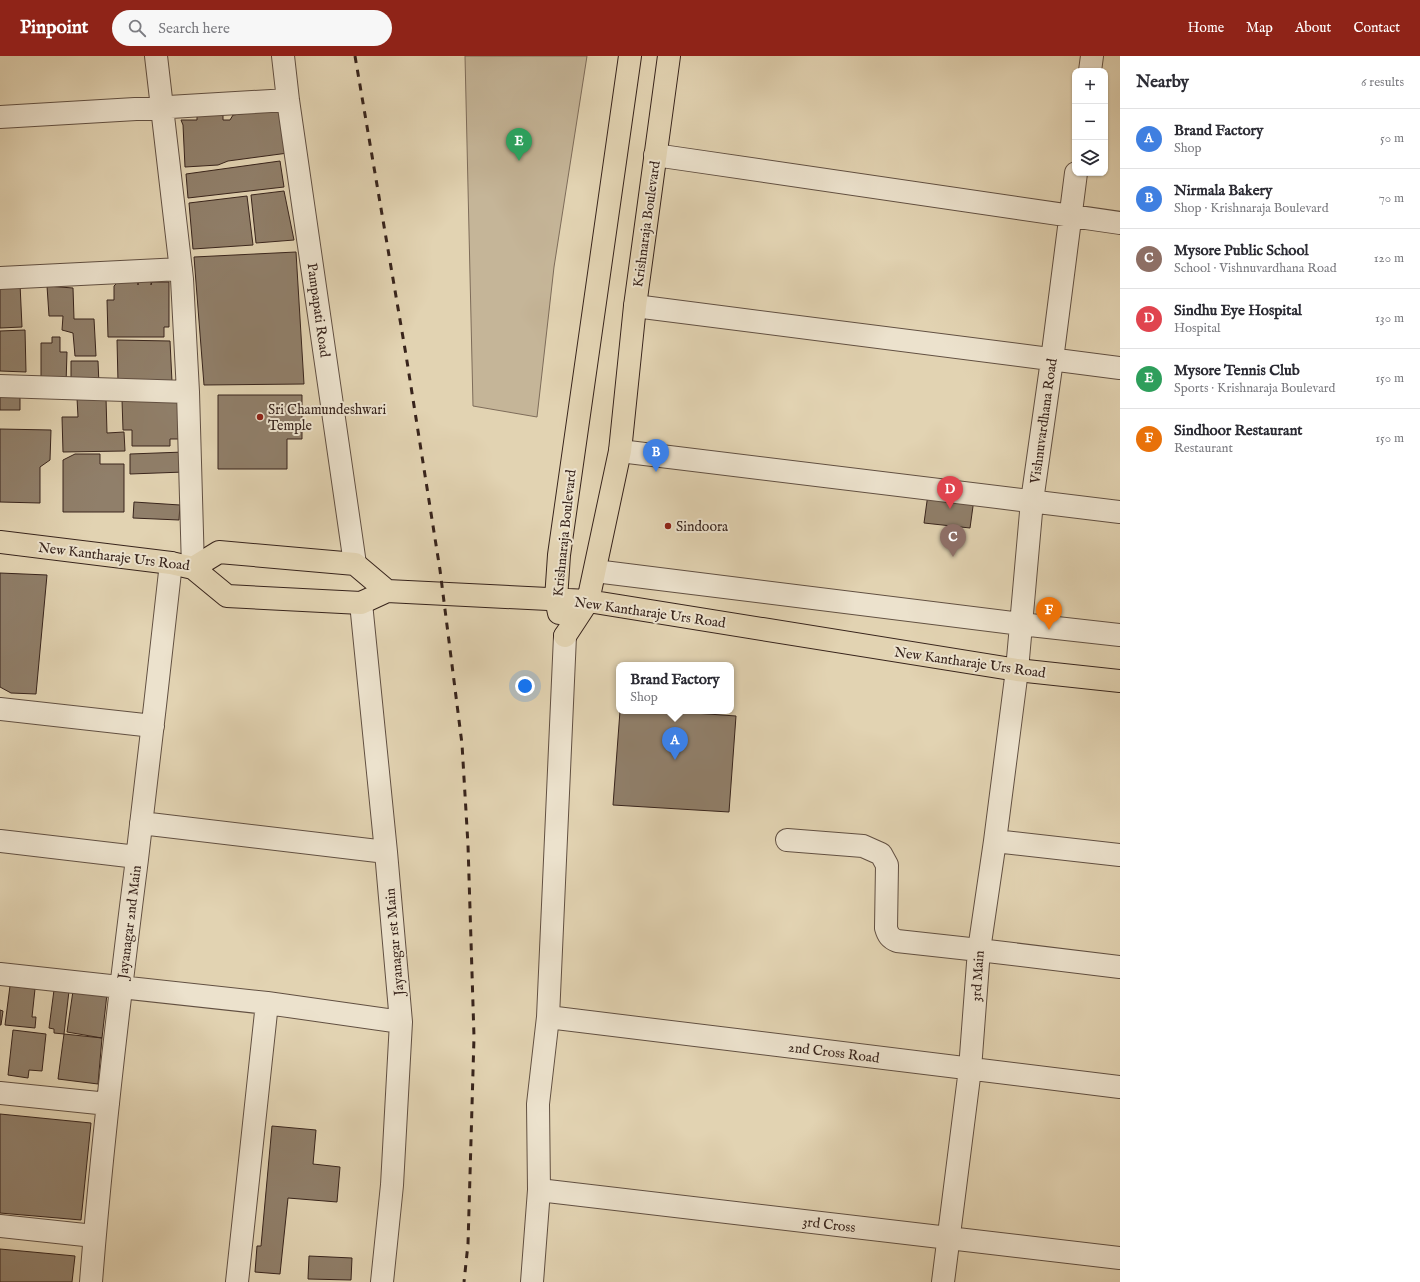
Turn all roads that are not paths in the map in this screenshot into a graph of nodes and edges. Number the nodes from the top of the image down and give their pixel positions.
1 (156, 56) edge
2 (283, 56) edge
3 (630, 56) edge
4 (669, 56) edge
5 (1092, 56) edge
6 (1090, 68) edge
7 (288, 100) junction
8 (162, 107) junction
9 (0, 118) edge
10 (655, 155) junction
11 (1076, 176) edge
12 (1070, 217) junction
13 (1120, 223) edge
14 (181, 268) junction
15 (0, 278) edge
16 (635, 306) junction
17 (1052, 360) junction
18 (1120, 368) edge
19 (0, 386) edge
20 (188, 392) junction
21 (620, 451) junction
22 (1032, 501) junction
23 (1120, 512) edge
24 (0, 542) edge
25 (171, 563) junction
26 (356, 564) junction
27 (193, 568) junction
28 (595, 571) junction
29 (387, 591) junction
30 (556, 599) junction
31 (588, 601) junction
32 (361, 602) junction
33 (1021, 624) junction
34 (1120, 635) edge
35 (564, 636) junction
36 (1017, 670) junction
37 (1120, 681) edge
38 (0, 709) edge
39 (153, 726) junction
40 (141, 823) junction
41 (787, 840) dead end
42 (0, 841) edge
43 (996, 841) junction
44 (386, 852) junction
45 (1120, 855) edge
46 (137, 857) junction
47 (979, 950) junction
48 (1120, 967) edge
49 (0, 974) edge
50 (120, 987) junction
51 (267, 1003) junction
52 (548, 1017) junction
53 (400, 1022) junction
54 (970, 1069) junction
55 (1120, 1087) edge
56 (0, 1093) edge
57 (108, 1104) junction
58 (539, 1190) junction
59 (0, 1226) edge
60 (94, 1236) junction
61 (948, 1238) junction
62 (1120, 1258) edge
63 (91, 1282) edge
64 (238, 1282) edge
65 (382, 1282) edge
66 (532, 1282) edge
67 (943, 1282) edge

1 - 8 street
2 - 7 street, Pampapati Road
3 - 30 main road, Krishnaraja Boulevard
4 - 10 main road, Krishnaraja Boulevard
5 - 6 street
7 - 8 street
7 - 26 street, Pampapati Road
8 - 9 street
8 - 14 street
10 - 12 street
10 - 16 main road, Krishnaraja Boulevard
11 - 12 street, Vishnuvardhana Road
12 - 13 street
12 - 17 street, Vishnuvardhana Road
14 - 15 street
14 - 20 street
16 - 17 street
16 - 21 main road, Krishnaraja Boulevard
17 - 18 street
17 - 22 street, Vishnuvardhana Road
19 - 20 street
20 - 27 street
21 - 22 street
21 - 28 main road, Krishnaraja Boulevard
22 - 23 street
22 - 33 street, Vishnuvardhana Road
24 - 25 main road, New Kantharaje Urs Road
25 - 27 main road, New Kantharaje Urs Road
25 - 39 street, Jayanagar 2nd Main
26 - 27 main road, New Kantharaje Urs Road
26 - 29 main road
27 - 32 main road
28 - 31 main road, Krishnaraja Boulevard
28 - 33 street
29 - 30 main road, New Kantharaje Urs Road
29 - 32 main road
30 - 31 main road, New Kantharaje Urs Road
30 - 35 main road, Krishnaraja Boulevard
31 - 35 main road, Krishnaraja Boulevard
31 - 36 main road, New Kantharaje Urs Road
32 - 44 street, Jayanagar 1st Main
33 - 34 street
33 - 36 street, Vishnuvardhana Road
35 - 52 street
36 - 37 main road, New Kantharaje Urs Road
36 - 43 street, 3rd Main
38 - 39 street
39 - 40 street, Jayanagar 2nd Main
40 - 44 street
40 - 46 street, Jayanagar 2nd Main
41 - 47 street
42 - 46 street
43 - 45 street
43 - 47 street, 3rd Main
44 - 53 street, Jayanagar 1st Main
46 - 50 street, Jayanagar 2nd Main
47 - 48 street
47 - 54 street, 3rd Main
49 - 50 street
50 - 51 street
50 - 57 street, Jayanagar 2nd Main
51 - 53 street
51 - 64 street
52 - 54 street, 2nd Cross Road
52 - 58 street
53 - 65 street, Jayanagar 1st Main
54 - 55 street, 2nd Cross Road
54 - 61 street, 3rd Main
56 - 57 street
57 - 60 street, Jayanagar 2nd Main
58 - 61 street, 3rd Cross
58 - 66 street
59 - 60 street
60 - 63 street, Jayanagar 2nd Main
61 - 62 street, 3rd Cross
61 - 67 street, 3rd Main

